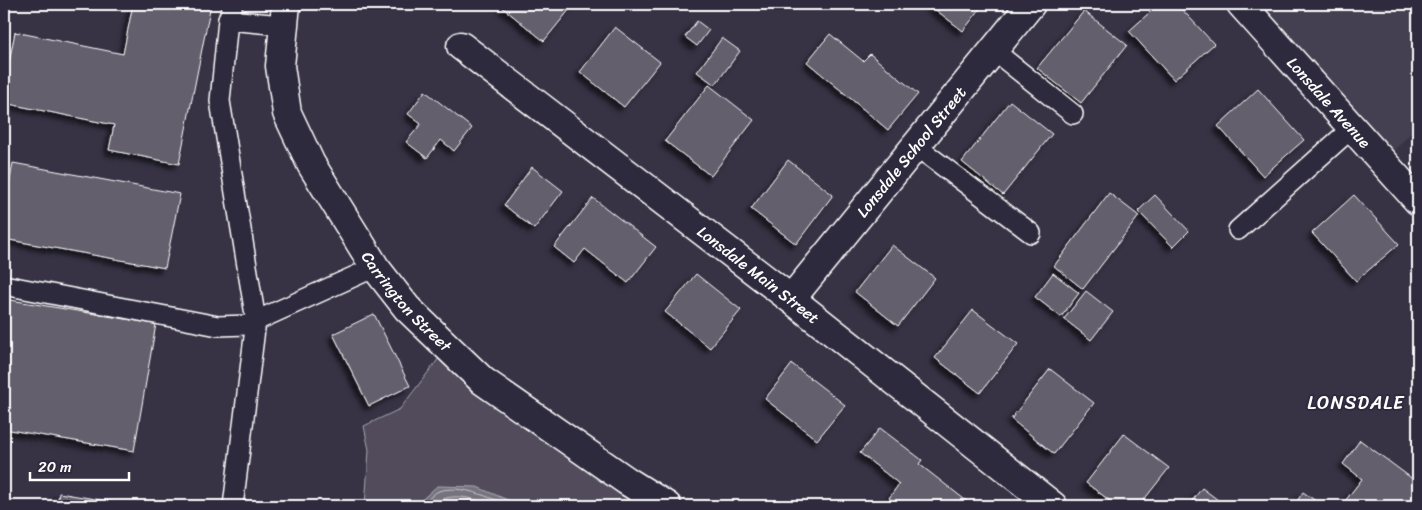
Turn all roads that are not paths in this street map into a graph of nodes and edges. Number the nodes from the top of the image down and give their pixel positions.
1 (1031, 4) edge
2 (1241, 4) edge
3 (230, 12) edge
4 (284, 14) edge
5 (461, 46) dead end
6 (993, 50) junction
7 (1073, 114) dead end
8 (1352, 128) junction
9 (916, 146) junction
10 (1418, 201) edge
11 (1238, 230) dead end
12 (1031, 233) dead end
13 (375, 267) junction
14 (4, 285) edge
15 (791, 299) junction
16 (256, 321) junction
17 (233, 506) edge
18 (667, 506) edge
19 (1053, 506) edge

1 - 6 street, Lonsdale School Street
2 - 8 street, Lonsdale Avenue
3 - 4 lane
3 - 16 lane
4 - 13 street, Carrington Street
5 - 15 street, Lonsdale Main Street
6 - 7 lane
6 - 9 street, Lonsdale School Street
8 - 10 street, Lonsdale Avenue
8 - 11 lane
9 - 12 lane
9 - 15 street, Lonsdale School Street
13 - 16 lane
13 - 18 street, Carrington Street
14 - 16 lane
15 - 19 street, Lonsdale Main Street
16 - 17 lane

